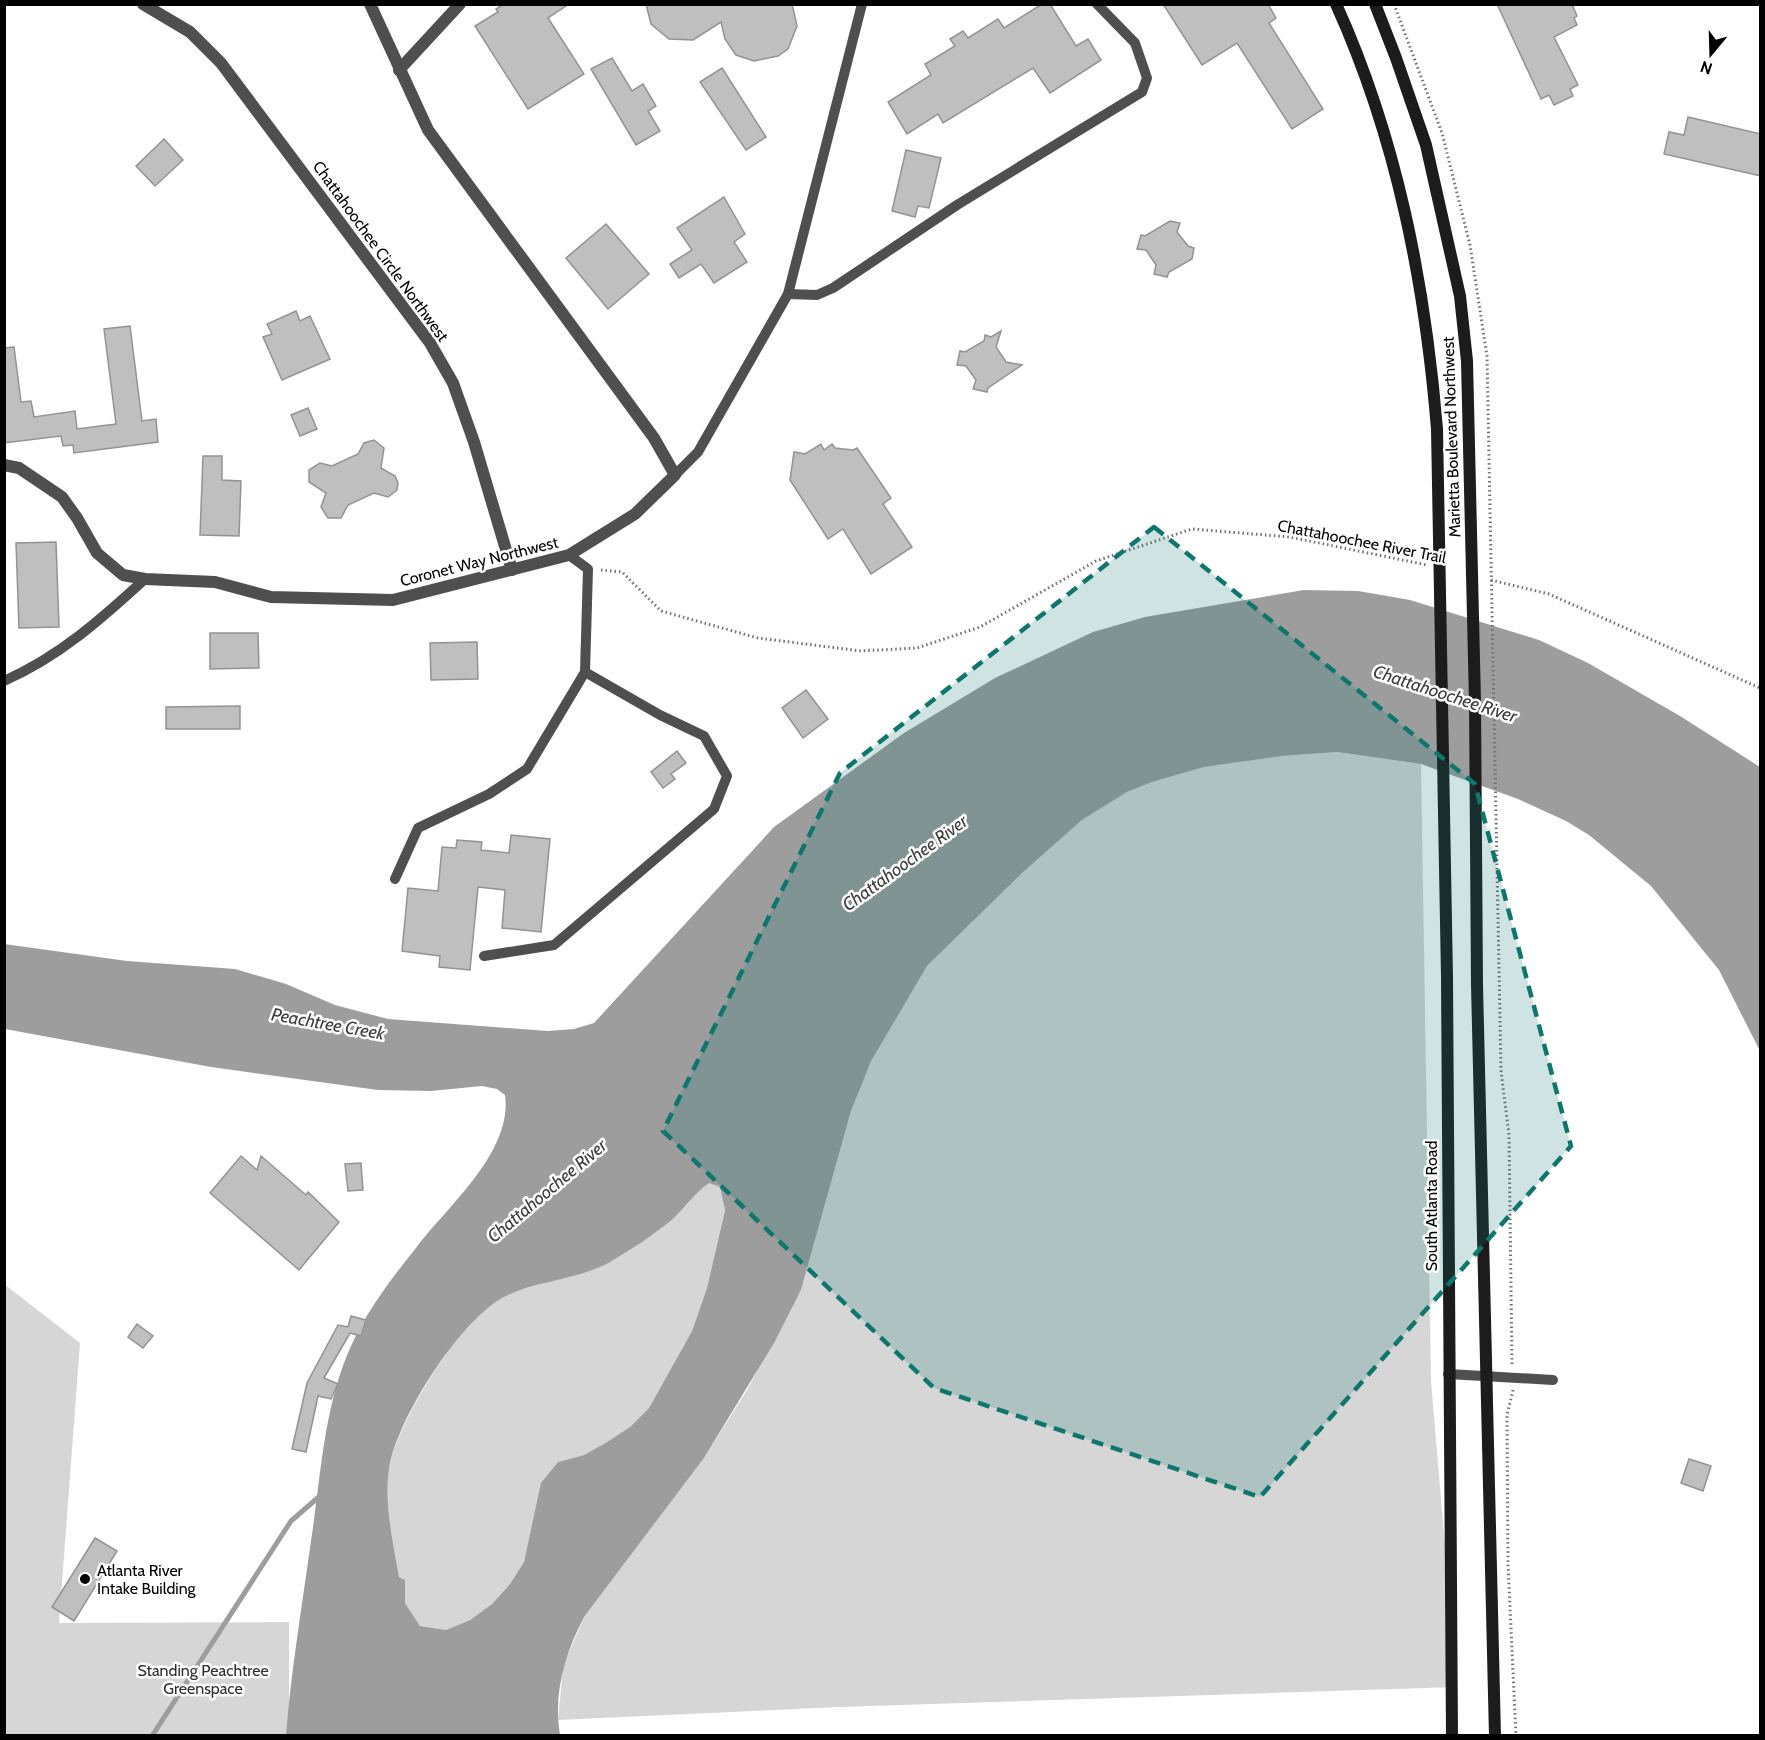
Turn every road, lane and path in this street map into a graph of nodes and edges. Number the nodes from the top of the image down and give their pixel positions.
1 (143, 4) edge
2 (370, 4) edge
3 (460, 4) edge
4 (862, 4) edge
5 (1097, 4) edge
6 (1336, 4) edge
7 (1375, 4) edge
8 (399, 70) junction
9 (788, 294) junction
10 (4, 465) edge
11 (675, 475) junction
12 (1490, 530) dead end
13 (569, 555) junction
14 (1433, 567) dead end
15 (588, 569) junction
16 (512, 570) junction
17 (1480, 578) dead end
18 (145, 579) junction
19 (585, 672) junction
20 (1444, 677) joint
21 (4, 681) edge
22 (1761, 688) edge
23 (394, 879) dead end
24 (484, 956) dead end
25 (1512, 1362) dead end
26 (1448, 1374) junction
27 (1487, 1376) junction
28 (1553, 1380) dead end
29 (1513, 1397) dead end
30 (1452, 1736) edge
31 (1495, 1736) edge
32 (1516, 1736) edge

1 - 16 street, Chattahoochee Circle Northwest
2 - 8 street
3 - 8 street
4 - 9 lane
5 - 9 lane
6 - 20 main road, Marietta Boulevard Northwest
7 - 27 main road, Marietta Boulevard Northwest
8 - 11 street
9 - 11 lane
10 - 18 street, Coronet Way Northwest
11 - 13 street, Coronet Way Northwest
12 - 25 path
13 - 15 lane
13 - 16 street, Coronet Way Northwest
14 - 15 path, Chattahoochee River Trail
15 - 19 lane
16 - 18 street, Coronet Way Northwest
17 - 22 path
18 - 21 lane
19 - 23 lane
19 - 24 lane
20 - 26 main road, South Atlanta Road
26 - 27 lane
26 - 30 main road, South Atlanta Road
27 - 28 lane
27 - 31 main road
29 - 32 path

